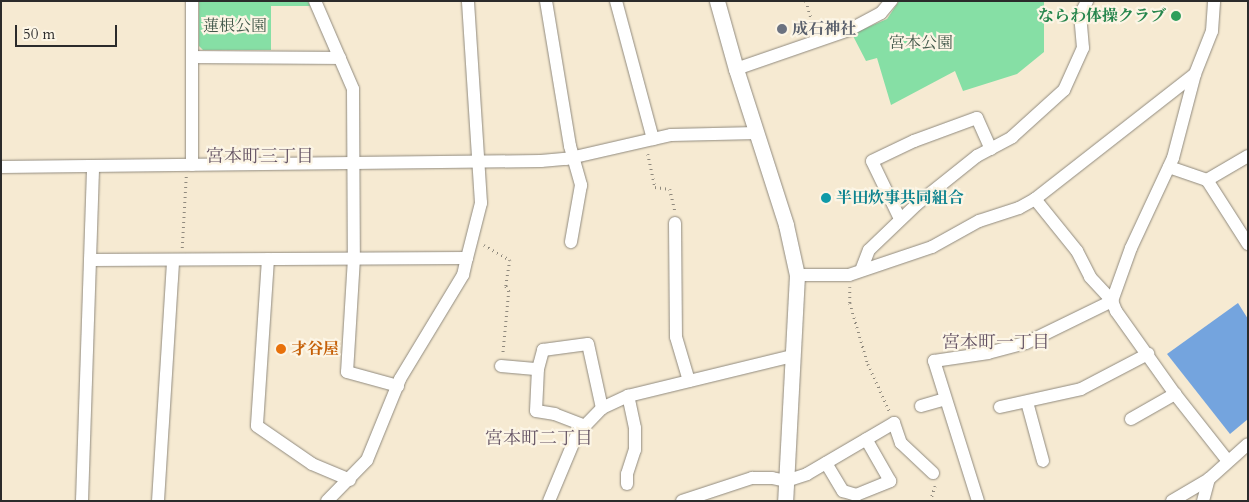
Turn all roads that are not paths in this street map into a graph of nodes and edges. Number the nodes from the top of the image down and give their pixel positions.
1 (192, 1) edge
2 (316, 1) edge
3 (468, 1) edge
4 (546, 1) edge
5 (616, 1) edge
6 (717, 1) edge
7 (891, 1) edge
8 (1087, 1) edge
9 (1214, 1) edge
10 (192, 58) junction
11 (340, 58) junction
12 (736, 69) junction
13 (1195, 74) junction
14 (757, 133) junction
15 (648, 140) junction
16 (1248, 143) edge
17 (990, 149) junction
18 (574, 157) junction
19 (1245, 157) edge
20 (479, 163) junction
21 (353, 164) junction
22 (189, 165) junction
23 (93, 166) junction
24 (1, 167) edge
25 (1169, 167) junction
26 (1207, 180) junction
27 (1035, 199) junction
28 (900, 219) junction
29 (675, 223) dead end
30 (571, 242) dead end
31 (1248, 244) edge
32 (354, 258) junction
33 (468, 258) junction
34 (268, 259) junction
35 (90, 260) junction
36 (177, 260) junction
37 (862, 268) junction
38 (797, 275) junction
39 (1112, 301) junction
40 (1148, 354) junction
41 (792, 356) junction
42 (502, 366) road end
43 (538, 369) junction
44 (688, 381) junction
45 (398, 386) junction
46 (1175, 394) junction
47 (628, 396) junction
48 (944, 399) junction
49 (1027, 402) junction
50 (921, 406) dead end
51 (1000, 407) dead end
52 (602, 408) junction
53 (1131, 419) dead end
54 (583, 425) junction
55 (866, 439) junction
56 (1248, 444) edge
57 (1042, 461) dead end
58 (1228, 461) junction
59 (826, 463) junction
60 (933, 472) dead end
61 (1209, 479) junction
62 (350, 480) junction
63 (786, 482) junction
64 (627, 484) dead end
65 (82, 501) edge
66 (158, 501) edge
67 (327, 501) edge
68 (549, 501) edge
69 (682, 501) edge
70 (785, 501) edge
71 (978, 501) edge
72 (1172, 501) edge
73 (1203, 501) edge

1 - 10 street
2 - 11 street
3 - 20 street
4 - 18 street
5 - 15 street
6 - 12 street
7 - 12 street
8 - 17 street
9 - 13 street
10 - 11 street
10 - 22 street
11 - 21 street
12 - 14 street
13 - 25 street
13 - 27 street
14 - 15 street
14 - 38 street
15 - 18 street
16 - 19 street
17 - 28 street
17 - 28 street
18 - 20 street
18 - 30 street
19 - 26 street
20 - 21 street
20 - 33 street
21 - 22 street
21 - 32 street
22 - 23 street
23 - 24 street
23 - 35 street
25 - 26 street
25 - 39 street
26 - 31 street
27 - 37 street
27 - 39 street
28 - 37 street
29 - 44 street
32 - 33 street
32 - 34 street
32 - 45 street
33 - 45 street
34 - 36 street
34 - 62 street
35 - 36 street
35 - 65 street
36 - 66 street
37 - 38 street
38 - 41 street
39 - 40 street
39 - 48 street
40 - 46 street
40 - 49 street
41 - 44 street
41 - 63 street
42 - 43 street
43 - 52 street
43 - 54 street
44 - 47 street
45 - 62 street
46 - 53 street
46 - 58 street
47 - 52 street
47 - 64 street
48 - 50 street
48 - 71 street
49 - 51 street
49 - 57 street
52 - 54 street
54 - 68 street
55 - 59 street
55 - 59 street
55 - 60 street
56 - 58 street
58 - 61 street
59 - 63 street
61 - 72 street
61 - 73 street
62 - 67 street
63 - 69 street
63 - 70 street

